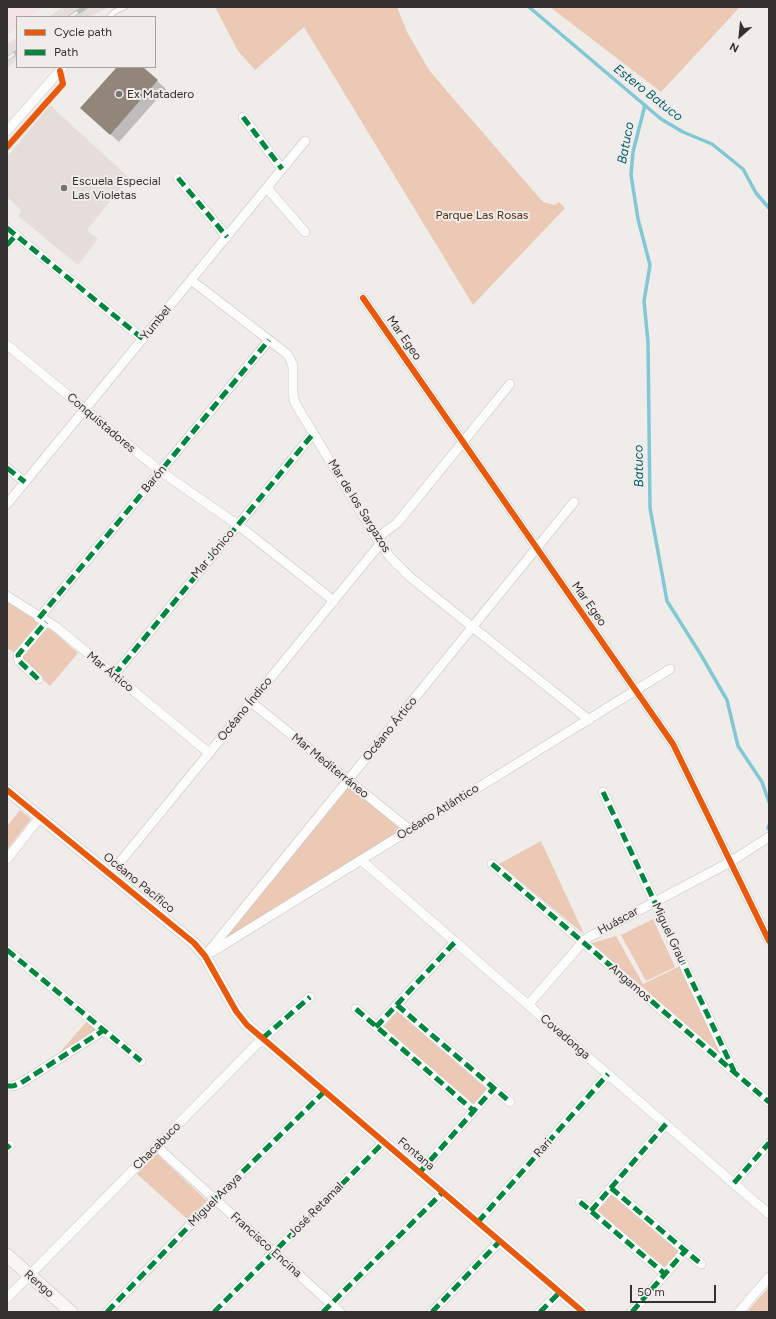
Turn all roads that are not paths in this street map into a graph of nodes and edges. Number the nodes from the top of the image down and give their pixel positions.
1 (125, 7) edge
2 (111, 16) edge
3 (62, 68) edge
4 (243, 117) dead end
5 (7, 131) edge
6 (305, 141) dead end
7 (282, 169) junction
8 (178, 178) dead end
9 (267, 188) junction
10 (7, 228) edge
11 (305, 232) dead end
12 (16, 235) junction
13 (227, 237) junction
14 (7, 245) edge
15 (191, 280) junction
16 (363, 298) dead end
17 (143, 339) junction
18 (269, 340) junction
19 (7, 345) edge
20 (510, 384) dead end
21 (85, 409) junction
22 (313, 434) junction
23 (463, 442) junction
24 (7, 468) edge
25 (160, 471) junction
26 (25, 482) junction
27 (574, 502) dead end
28 (7, 504) edge
29 (238, 525) junction
30 (379, 541) junction
31 (536, 547) junction
32 (7, 596) edge
33 (334, 601) junction
34 (43, 620) junction
35 (473, 626) junction
36 (670, 669) dead end
37 (114, 675) junction
38 (38, 679) dead end
39 (636, 691) junction
40 (251, 702) junction
41 (589, 720) junction
42 (209, 753) junction
43 (348, 780) junction
44 (7, 790) edge
45 (603, 792) dead end
46 (40, 817) junction
47 (410, 830) junction
48 (769, 837) edge
49 (7, 858) edge
50 (361, 860) junction
51 (730, 862) junction
52 (492, 864) dead end
53 (110, 874) junction
54 (654, 902) junction
55 (769, 940) edge
56 (455, 942) junction
57 (583, 942) junction
58 (7, 950) edge
59 (205, 956) junction
60 (310, 997) dead end
61 (397, 1005) junction
62 (528, 1005) junction
63 (356, 1009) dead end
64 (236, 1011) joint
65 (376, 1027) junction
66 (104, 1030) junction
67 (263, 1038) junction
68 (141, 1061) dead end
69 (735, 1073) junction
70 (608, 1074) junction
71 (7, 1086) edge
72 (494, 1088) junction
73 (325, 1091) junction
74 (510, 1102) dead end
75 (769, 1102) edge
76 (474, 1111) junction
77 (666, 1124) junction
78 (384, 1142) junction
79 (769, 1143) edge
80 (156, 1146) junction
81 (420, 1172) junction
82 (734, 1183) junction
83 (611, 1188) junction
84 (443, 1192) junction
85 (215, 1199) junction
86 (580, 1202) dead end
87 (591, 1211) junction
88 (769, 1214) edge
89 (478, 1222) junction
90 (500, 1241) junction
91 (685, 1251) junction
92 (274, 1252) junction
93 (7, 1256) edge
94 (701, 1264) dead end
95 (665, 1274) junction
96 (30, 1275) junction
97 (769, 1277) edge
98 (560, 1292) junction
99 (7, 1298) edge
100 (331, 1304) junction
101 (71, 1312) edge
102 (107, 1312) edge
103 (214, 1312) edge
104 (323, 1312) edge
105 (340, 1312) edge
106 (432, 1312) edge
107 (540, 1312) edge
108 (583, 1312) edge
109 (632, 1312) edge
110 (739, 1312) edge

1 - 2 lane
3 - 5 street
4 - 7 street
6 - 7 street, Yumbel
7 - 9 street, Yumbel
8 - 13 street
9 - 11 street
9 - 13 street, Yumbel
10 - 12 street
12 - 14 street
12 - 17 street
13 - 15 street, Yumbel
15 - 17 street, Yumbel
15 - 18 street, Mar de los Sargazos
16 - 23 street, Mar Egeo
17 - 21 street, Yumbel
18 - 22 street, Mar de los Sargazos
18 - 25 street, Barón
19 - 21 street, Conquistadores
20 - 23 street, Océano Índico
21 - 25 street, Conquistadores
21 - 26 street, Yumbel
22 - 29 street, Mar Jónico
22 - 30 street, Mar de los Sargazos
23 - 30 street, Océano Índico
23 - 31 street, Mar Egeo
24 - 26 street
25 - 29 street, Conquistadores
25 - 34 street, Barón
26 - 28 street, Yumbel
27 - 31 street, Océano Ártico
29 - 33 street, Conquistadores
29 - 37 street, Mar Jónico
30 - 33 street, Océano Índico
30 - 35 street, Mar de los Sargazos
31 - 35 street, Océano Ártico
31 - 39 street, Mar Egeo
32 - 34 street, Mar Ártico
33 - 40 street, Océano Índico
34 - 37 street, Mar Ártico
34 - 38 street, Barón
35 - 41 street, Mar de los Sargazos
35 - 43 street, Océano Ártico
36 - 39 street, Océano Atlántico
37 - 42 street, Mar Ártico
39 - 41 street, Océano Atlántico
39 - 51 street, Mar Egeo
40 - 42 street, Océano Índico
40 - 43 street, Mar Mediterráneo
41 - 47 street, Océano Atlántico
42 - 53 street, Océano Índico
43 - 47 street, Mar Mediterráneo
43 - 59 street, Océano Ártico
44 - 46 street, Océano Pacífico
45 - 54 street, Miguel Grau
46 - 49 street
46 - 53 street, Océano Pacífico
47 - 50 street, Océano Atlántico
48 - 51 street, Huáscar
50 - 56 street, Covadonga
50 - 59 street, Océano Atlántico
51 - 54 street, Huáscar
51 - 55 street, Mar Egeo
52 - 57 street, Angamos
53 - 59 street, Océano Pacífico
54 - 57 street, Huáscar
54 - 69 street, Miguel Grau
56 - 61 street
56 - 62 street, Covadonga
57 - 62 street, Huáscar
57 - 69 street, Angamos
58 - 66 street
59 - 64 street, Océano Pacífico
60 - 67 street, Chacabuco
61 - 65 street
61 - 72 street
62 - 70 street, Covadonga
63 - 65 street
64 - 67 street, Fontana
65 - 76 street
66 - 68 street
66 - 71 street
67 - 73 street, Fontana
67 - 80 street, Chacabuco
69 - 75 street, Angamos
70 - 77 street, Covadonga
70 - 89 street, Rari
72 - 74 street
72 - 76 street
73 - 78 street, Fontana
73 - 85 street, Miguel Araya
76 - 81 street
77 - 82 street, Covadonga
77 - 83 street
78 - 81 street, Fontana
78 - 92 street, José Retamal
79 - 82 street
80 - 85 street, Francisco Encina
80 - 96 street, Chacabuco
81 - 84 street, Fontana
82 - 88 street, Covadonga
83 - 87 street
83 - 91 street
84 - 89 street, Fontana
84 - 100 street
85 - 92 street, Francisco Encina
85 - 102 street, Miguel Araya
86 - 87 street
87 - 95 street
89 - 90 street, Fontana
90 - 98 street, Fontana
90 - 106 street
91 - 94 street
91 - 95 street
92 - 100 street, Francisco Encina
92 - 103 street, José Retamal
93 - 96 main road, Rengo
95 - 109 street
96 - 99 street, Chacabuco
96 - 101 main road, Rengo
97 - 110 street
98 - 107 street
98 - 108 street, Fontana
100 - 104 street
100 - 105 street, Francisco Encina

